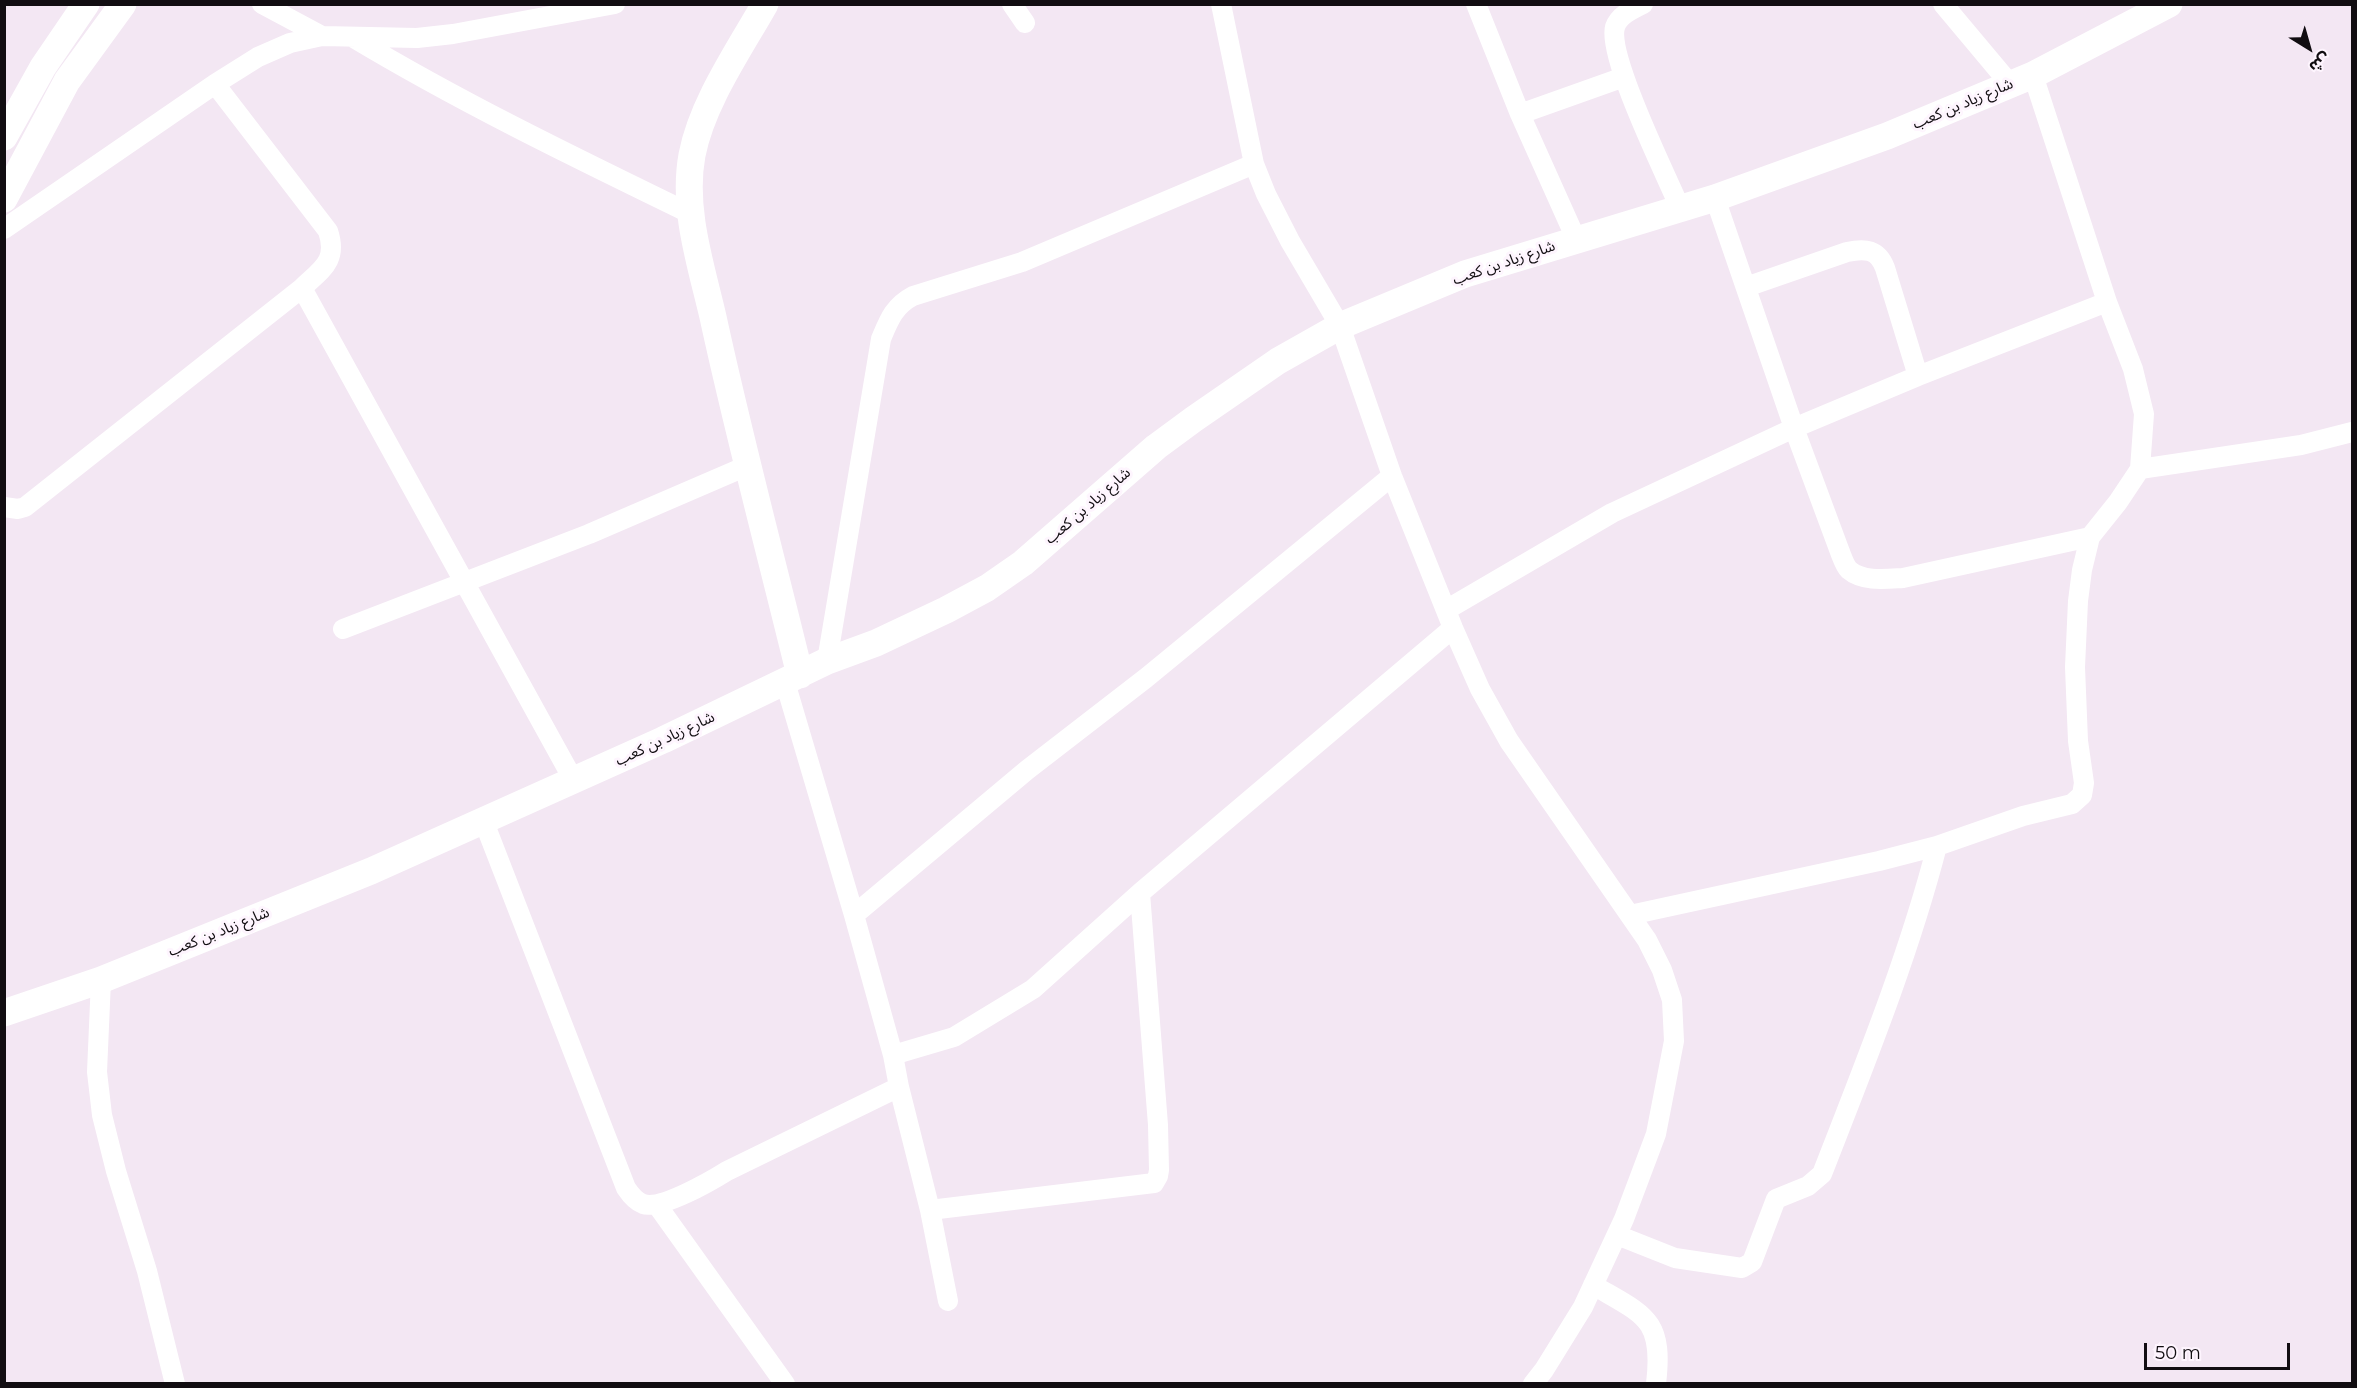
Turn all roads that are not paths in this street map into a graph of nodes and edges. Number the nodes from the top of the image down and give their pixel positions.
1 (86, 4) edge
2 (123, 4) edge
3 (262, 4) edge
4 (615, 4) edge
5 (765, 4) edge
6 (1012, 4) edge
7 (1221, 4) edge
8 (1476, 4) edge
9 (1643, 4) edge
10 (1943, 4) edge
11 (2169, 4) edge
12 (518, 13) edge
13 (1025, 23) dead end
14 (322, 36) junction
15 (352, 37) junction
16 (1624, 77) junction
17 (2021, 80) junction
18 (215, 84) junction
19 (1520, 114) junction
20 (4, 137) edge
21 (1254, 164) junction
22 (1715, 198) junction
23 (4, 199) edge
24 (1680, 208) junction
25 (691, 214) junction
26 (4, 229) edge
27 (1576, 238) junction
28 (1746, 287) junction
29 (302, 288) junction
30 (2107, 302) junction
31 (1340, 326) junction
32 (1918, 376) junction
33 (1794, 428) junction
34 (2352, 432) edge
35 (749, 465) junction
36 (2140, 469) junction
37 (1392, 476) junction
38 (4, 507) edge
39 (2090, 537) junction
40 (465, 582) junction
41 (1449, 619) junction
42 (343, 629) dead end
43 (827, 662) junction
44 (792, 679) junction
45 (574, 781) junction
46 (484, 822) junction
47 (1937, 846) junction
48 (1140, 893) junction
49 (854, 915) junction
50 (1630, 915) junction
51 (101, 980) junction
52 (4, 1013) edge
53 (893, 1055) junction
54 (899, 1087) junction
55 (657, 1205) junction
56 (930, 1210) junction
57 (1617, 1235) junction
58 (1593, 1286) junction
59 (948, 1301) dead end
60 (176, 1383) edge
61 (785, 1383) edge
62 (1533, 1383) edge
63 (1656, 1383) edge

1 - 20 street
2 - 23 street
3 - 14 street
4 - 12 street
5 - 25 street
6 - 13 street
7 - 21 street
8 - 19 street
9 - 16 street
10 - 17 street
11 - 17 street, شارع زياد بن كعب
12 - 15 street
14 - 15 street
14 - 18 street
15 - 25 street
16 - 19 street
16 - 24 street
17 - 22 street, شارع زياد بن كعب
17 - 30 street
18 - 26 street
18 - 29 street
19 - 27 street
21 - 31 street
21 - 43 street
22 - 24 street, شارع زياد بن كعب
22 - 28 street
24 - 27 street, شارع زياد بن كعب
25 - 35 street
27 - 31 street, شارع زياد بن كعب
28 - 32 street
28 - 33 street
29 - 38 street
29 - 40 street
30 - 32 street
30 - 36 street
31 - 37 street
31 - 43 street, شارع زياد بن كعب
32 - 33 street
33 - 39 street
33 - 41 street
34 - 36 street
35 - 40 street
35 - 44 street
36 - 39 street
37 - 41 street
37 - 49 street
39 - 47 street
40 - 42 street
40 - 45 street
41 - 48 street
41 - 50 street
43 - 44 street, شارع زياد بن كعب
44 - 45 street, شارع زياد بن كعب
44 - 49 street
45 - 46 street, شارع زياد بن كعب
46 - 51 street, شارع زياد بن كعب
46 - 55 street
47 - 50 street
47 - 57 street
48 - 53 street
48 - 56 street
49 - 53 street
50 - 57 street
51 - 52 street, شارع زياد بن كعب
51 - 60 street
53 - 54 street
54 - 55 street
54 - 56 street
55 - 61 street
56 - 59 street
57 - 58 street
58 - 62 street
58 - 63 street

